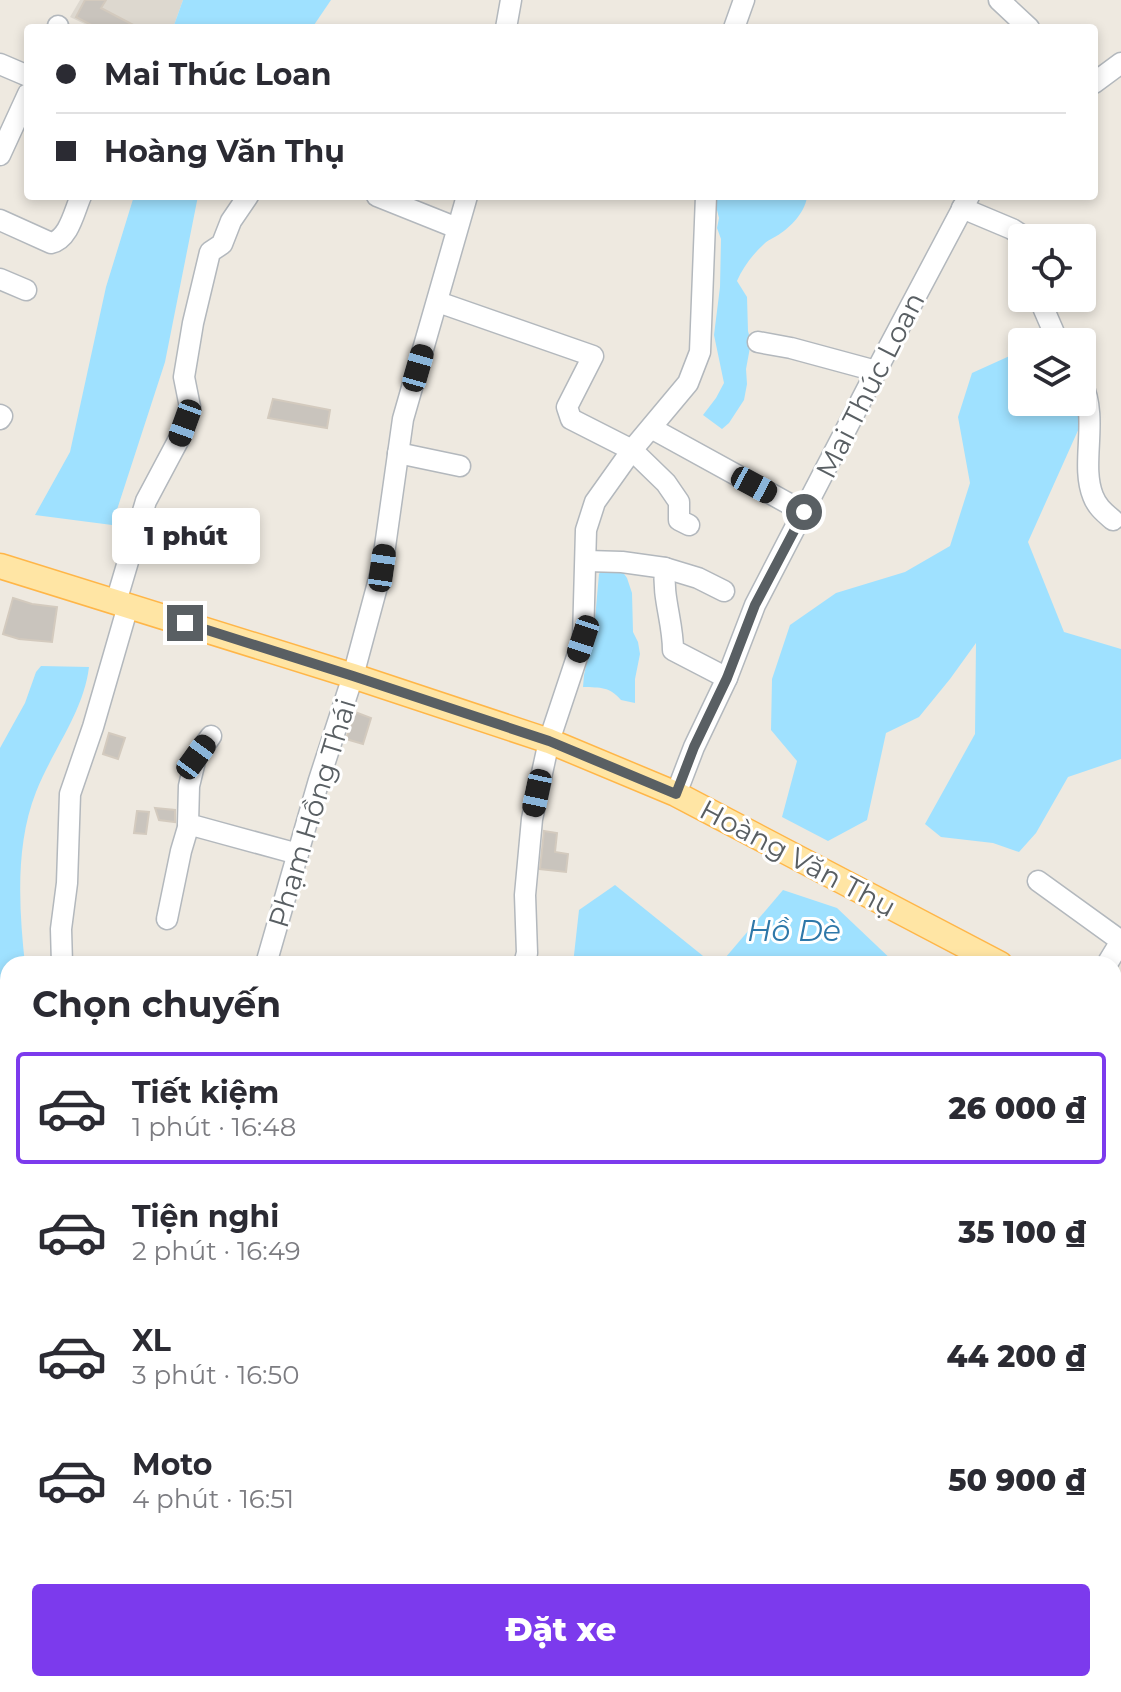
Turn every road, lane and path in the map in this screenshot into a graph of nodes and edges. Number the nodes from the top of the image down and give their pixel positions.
1 (511, 0) edge
2 (744, 0) edge
3 (999, 0) edge
4 (507, 24) edge
5 (735, 24) edge
6 (1025, 24) edge
7 (1121, 63) edge
8 (0, 64) edge
9 (24, 74) edge
10 (1098, 80) edge
11 (24, 103) edge
12 (0, 155) edge
13 (79, 200) edge
14 (245, 200) edge
15 (387, 200) edge
16 (466, 200) edge
17 (706, 200) edge
18 (966, 202) edge
19 (0, 220) edge
20 (1008, 227) edge
21 (457, 228) junction
22 (0, 279) edge
23 (26, 290) dead end
24 (438, 302) junction
25 (758, 342) dead end
26 (876, 371) junction
27 (1090, 416) edge
28 (651, 428) junction
29 (632, 450) junction
30 (398, 453) junction
31 (460, 466) dead end
32 (804, 512) junction
33 (1113, 520) dead end
34 (689, 525) dead end
35 (587, 561) junction
36 (0, 566) edge
37 (665, 568) junction
38 (724, 591) dead end
39 (122, 604) junction
40 (353, 676) junction
41 (727, 678) junction
42 (211, 736) dead end
43 (549, 741) junction
44 (676, 794) junction
45 (189, 824) junction
46 (298, 854) junction
47 (1038, 881) dead end
48 (167, 919) dead end
49 (62, 956) edge
50 (268, 956) edge
51 (526, 956) edge
52 (985, 956) edge
53 (1112, 956) edge

1 - 4 street
2 - 5 street
3 - 6 street
7 - 10 street
8 - 9 street
11 - 12 street
13 - 19 street
14 - 39 street
15 - 21 street
16 - 21 street, Phạm Hồng Thái
17 - 28 street
18 - 20 street
18 - 26 street, Mai Thúc Loan
21 - 24 street, Phạm Hồng Thái
22 - 23 street
24 - 29 street
24 - 30 street, Phạm Hồng Thái
25 - 26 street
26 - 32 street, Mai Thúc Loan
27 - 33 street
28 - 29 street
28 - 32 street
29 - 34 street
29 - 35 street
30 - 31 street
30 - 40 street, Phạm Hồng Thái
32 - 41 street, Mai Thúc Loan
35 - 37 street
35 - 43 street
36 - 39 main road, Hoàng Văn Thụ
37 - 38 street
37 - 41 street
39 - 40 main road, Hoàng Văn Thụ
39 - 49 street
40 - 43 main road, Hoàng Văn Thụ
40 - 46 street, Phạm Hồng Thái
41 - 44 street, Mai Thúc Loan
42 - 45 street
43 - 44 main road, Hoàng Văn Thụ
43 - 51 street
44 - 52 main road, Hoàng Văn Thụ
45 - 46 street
45 - 48 street
46 - 50 street, Phạm Hồng Thái
47 - 53 street

